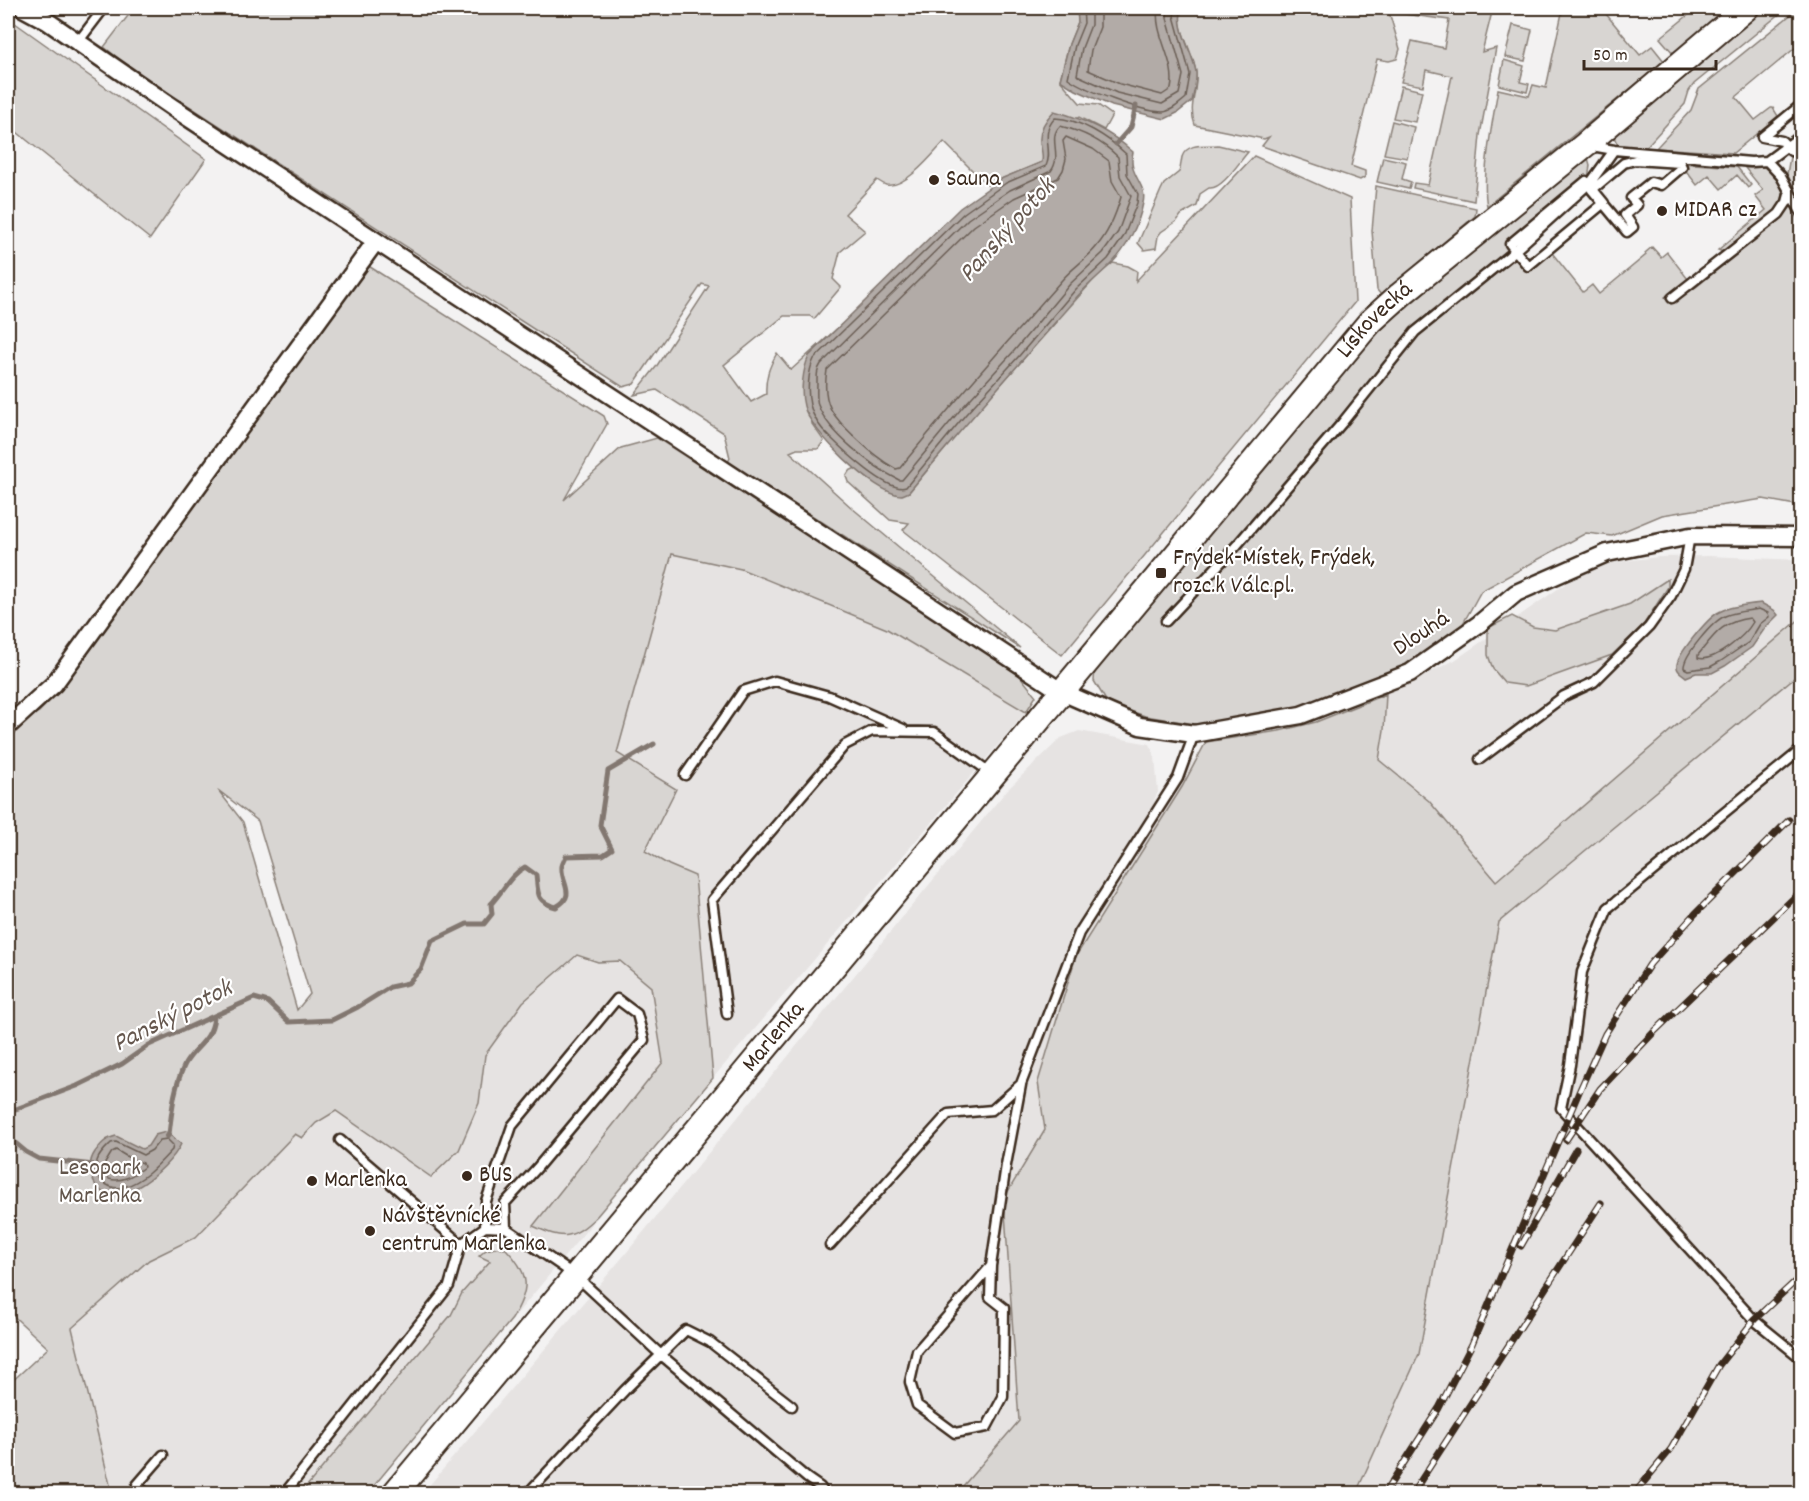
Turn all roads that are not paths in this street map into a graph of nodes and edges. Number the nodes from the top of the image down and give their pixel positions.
1 (23, 8) edge
2 (104, 8) edge
3 (1746, 8) edge
4 (78, 42) junction
5 (1802, 104) edge
6 (1802, 135) edge
7 (1586, 144) junction
8 (1787, 146) junction
9 (1614, 150) junction
10 (1802, 153) edge
11 (1767, 161) junction
12 (1590, 187) junction
13 (1790, 191) junction
14 (1604, 203) junction
15 (1802, 214) edge
16 (376, 241) junction
17 (1515, 251) junction
18 (1672, 298) dead end
19 (1690, 536) junction
20 (1802, 537) edge
21 (1166, 621) dead end
22 (1062, 692) junction
23 (8, 726) edge
24 (906, 730) junction
25 (1194, 734) junction
26 (1802, 749) edge
27 (1480, 759) dead end
28 (994, 774) junction
29 (685, 775) dead end
30 (727, 1014) dead end
31 (1021, 1084) junction
32 (340, 1140) dead end
33 (485, 1227) junction
34 (506, 1228) junction
35 (461, 1244) junction
36 (830, 1245) dead end
37 (991, 1266) junction
38 (576, 1276) junction
39 (660, 1354) junction
40 (1802, 1359) edge
41 (792, 1406) dead end
42 (163, 1455) dead end
43 (147, 1494) edge
44 (284, 1494) edge
45 (394, 1494) edge
46 (527, 1494) edge
47 (825, 1494) edge

1 - 4 street, Dlouhá
2 - 4 lane
3 - 7 main road, Lískovecká
4 - 16 street, Dlouhá
5 - 8 lane
6 - 8 lane
7 - 9 lane
7 - 22 main road, Lískovecká
8 - 10 lane
8 - 11 lane
9 - 11 lane
9 - 12 lane
11 - 13 lane
12 - 14 lane
12 - 14 lane
12 - 17 lane
13 - 15 lane
13 - 18 lane
14 - 17 lane
16 - 22 street, Dlouhá
16 - 23 street
17 - 21 lane
19 - 20 street, Dlouhá
19 - 25 street, Dlouhá
19 - 27 lane
22 - 25 street, Dlouhá
22 - 28 main road, Marlenka
24 - 28 lane
24 - 29 lane
24 - 30 lane
25 - 31 lane
26 - 40 lane
28 - 38 main road, Marlenka
31 - 36 lane
31 - 37 lane
32 - 35 lane
33 - 34 lane
33 - 34 lane
33 - 35 lane
34 - 38 lane
35 - 44 lane
37 - 37 lane
38 - 39 lane
38 - 45 main road, Marlenka
39 - 41 lane
39 - 46 lane
39 - 47 lane
42 - 43 lane

